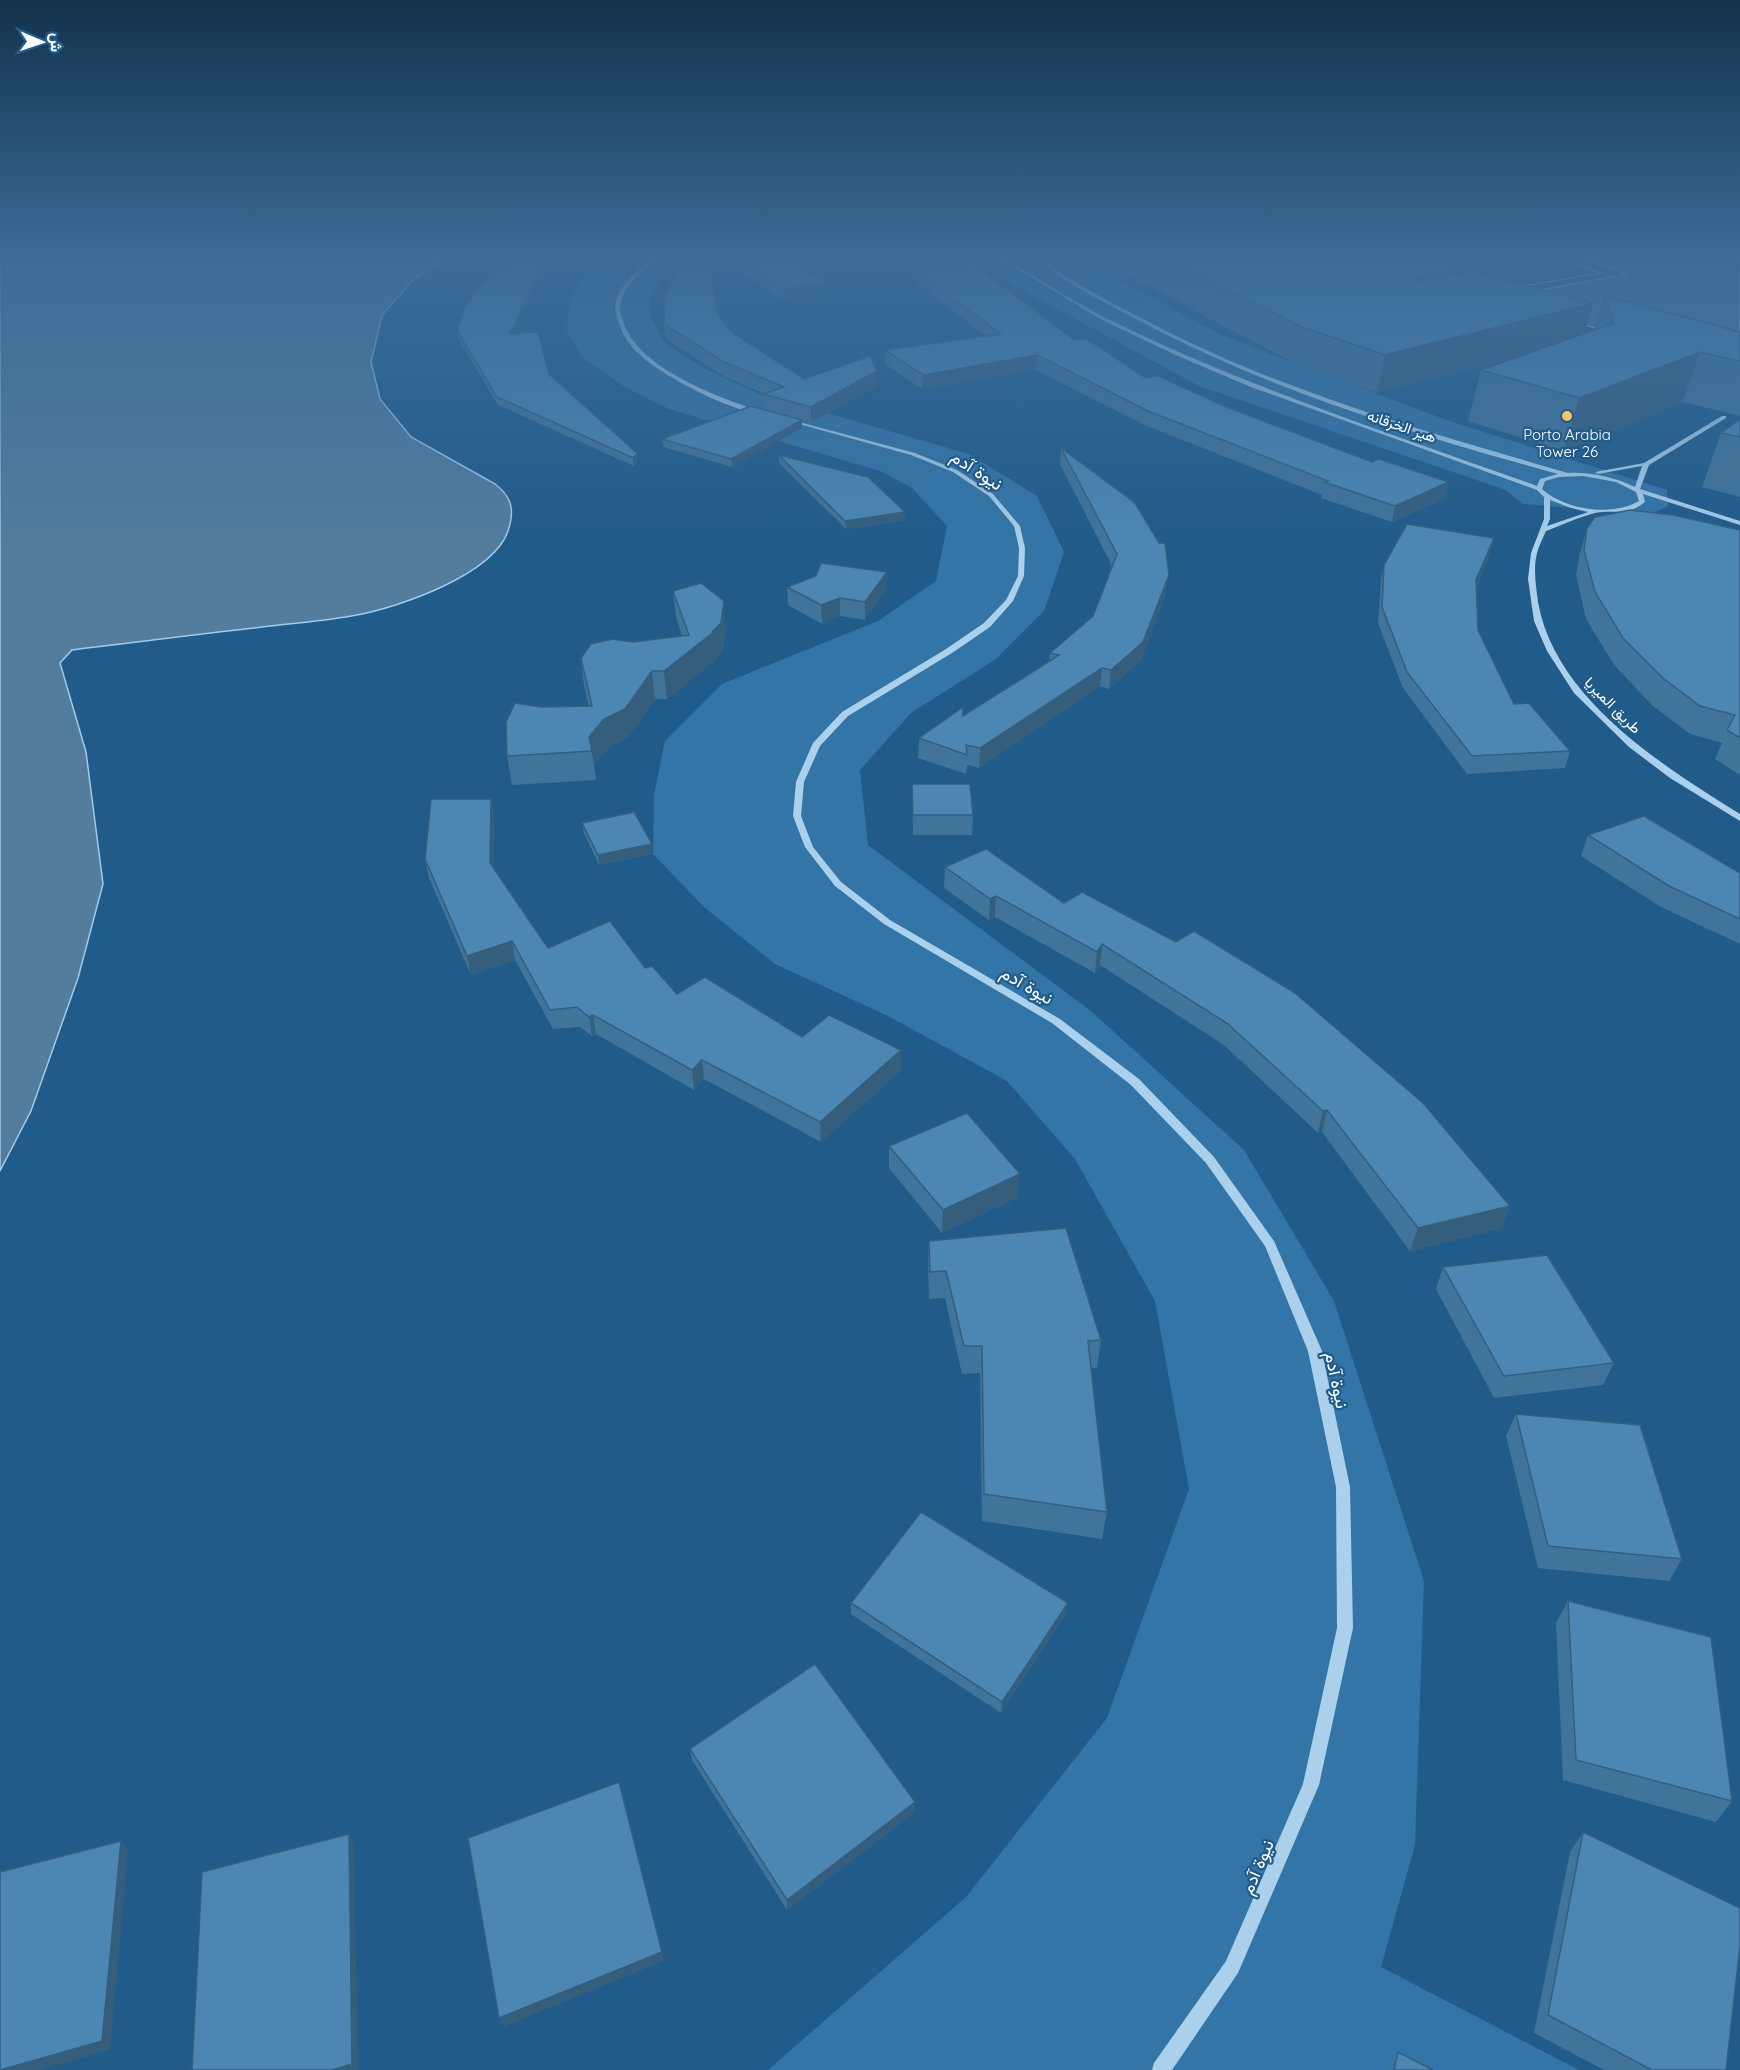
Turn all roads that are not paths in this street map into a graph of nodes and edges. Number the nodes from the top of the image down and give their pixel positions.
1 (642, 354) edge
2 (1181, 354) edge
3 (1215, 354) edge
4 (1724, 417) edge
5 (1646, 464) junction
6 (1566, 474) junction
7 (1583, 474) junction
8 (1539, 489) junction
9 (1638, 490) junction
10 (1547, 497) junction
11 (1597, 511) junction
12 (1620, 511) junction
13 (1640, 514) edge
14 (1740, 523) edge
15 (1543, 530) junction
16 (1740, 818) edge
17 (1161, 2070) edge

1 - 17 street, نيوة آدم
2 - 8 street, هير الخرقانه
3 - 6 street, هير الخرقانه
4 - 5 street
5 - 7 street
5 - 9 street
6 - 7 street
6 - 8 street
7 - 9 street
8 - 10 street
9 - 12 street
9 - 14 street
10 - 11 street
10 - 15 street, طريق الميريا
11 - 12 street
11 - 15 street
12 - 13 street
15 - 16 street, طريق الميريا

